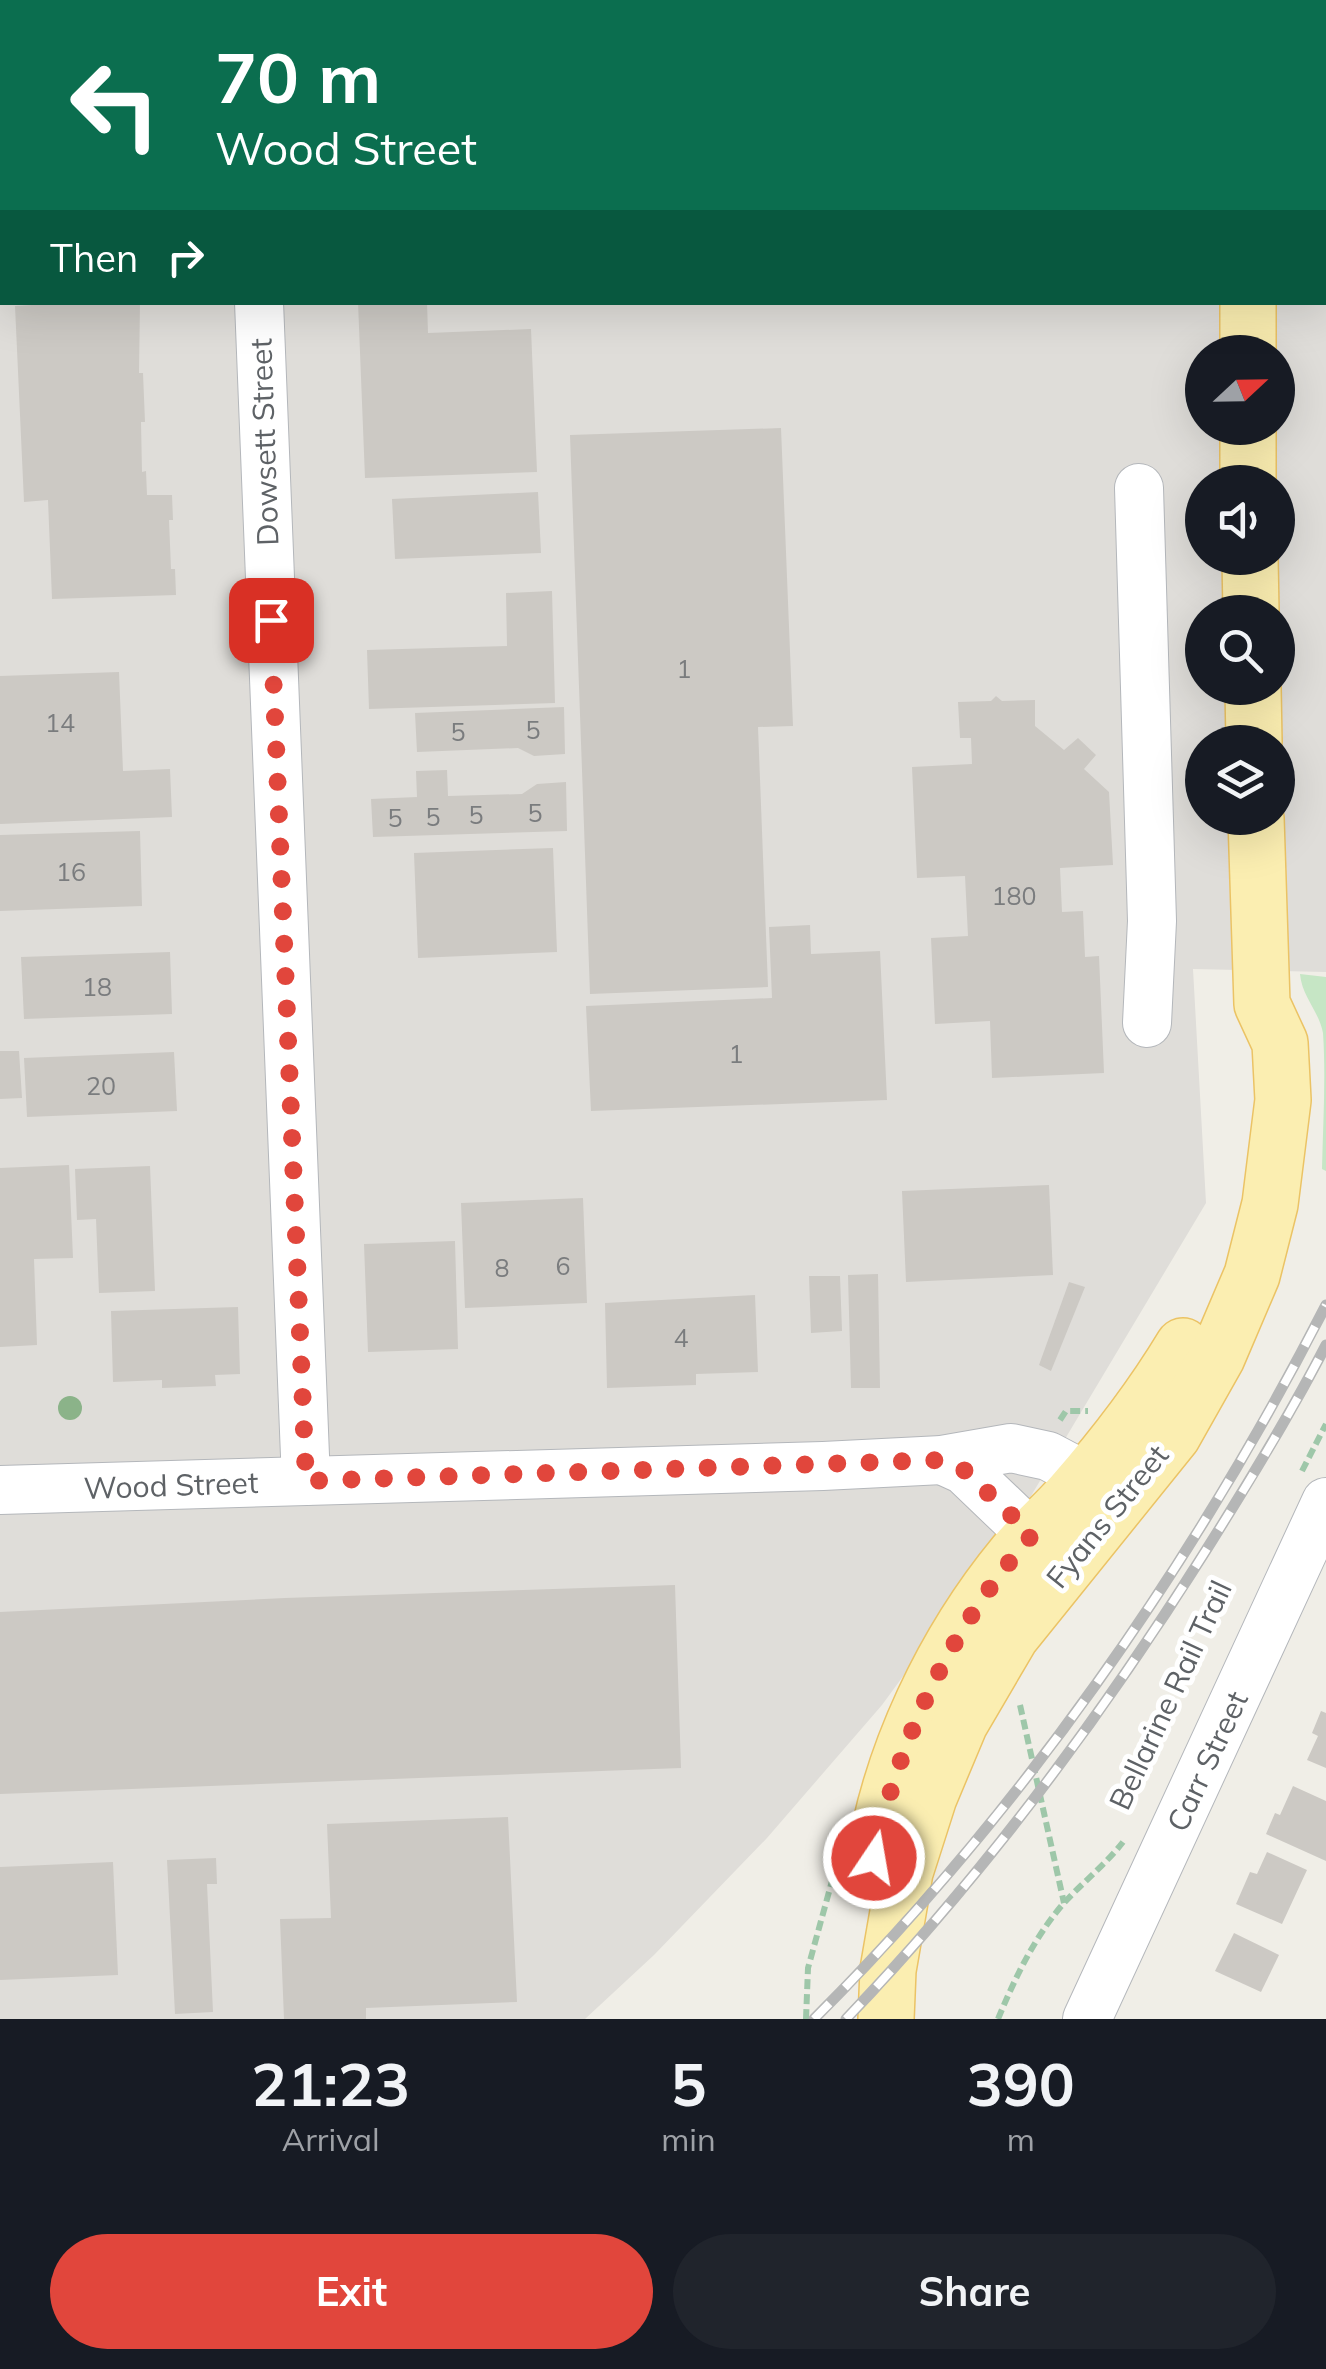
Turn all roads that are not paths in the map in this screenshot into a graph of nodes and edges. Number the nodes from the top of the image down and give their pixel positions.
1 (258, 305) edge
2 (1248, 305) edge
3 (1248, 335) edge
4 (1139, 488) dead end
5 (1257, 835) edge
6 (1147, 1022) dead end
7 (942, 1460) junction
8 (306, 1481) junction
9 (0, 1490) edge
10 (1316, 1512) edge
11 (1075, 1520) junction
12 (883, 2019) edge
13 (1088, 2019) edge

1 - 8 street, Dowsett Street
2 - 3 main road
4 - 6 street
5 - 11 main road, Fyans Street
7 - 8 street, Wood Street
7 - 11 street
7 - 11 street, Wood Street
8 - 9 street, Wood Street
10 - 13 street, Carr Street
11 - 12 main road, Fyans Street

